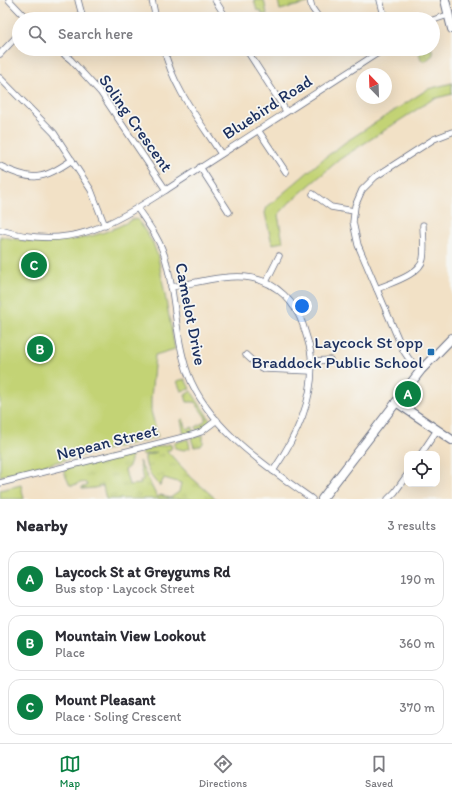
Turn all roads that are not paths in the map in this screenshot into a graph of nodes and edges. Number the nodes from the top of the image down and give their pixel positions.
1 (9, 0) edge
2 (78, 0) edge
3 (152, 0) edge
4 (215, 0) edge
5 (310, 0) edge
6 (380, 0) edge
7 (445, 0) edge
8 (20, 12) edge
9 (81, 12) edge
10 (155, 12) edge
11 (223, 12) edge
12 (315, 12) edge
13 (383, 12) edge
14 (448, 15) junction
15 (440, 18) edge
16 (452, 29) edge
17 (12, 41) edge
18 (0, 54) edge
19 (66, 56) edge
20 (166, 56) edge
21 (251, 56) edge
22 (373, 56) edge
23 (0, 78) edge
24 (286, 111) junction
25 (258, 130) junction
26 (452, 132) edge
27 (221, 154) junction
28 (72, 160) junction
29 (0, 166) edge
30 (200, 168) junction
31 (286, 172) dead end
32 (166, 190) junction
33 (313, 194) dead end
34 (137, 208) junction
35 (354, 211) junction
36 (229, 212) dead end
37 (423, 225) dead end
38 (105, 226) junction
39 (0, 230) edge
40 (279, 256) dead end
41 (266, 282) junction
42 (171, 287) junction
43 (377, 289) junction
44 (452, 338) edge
45 (246, 355) dead end
46 (330, 360) dead end
47 (312, 361) junction
48 (311, 370) junction
49 (421, 370) junction
50 (396, 402) junction
51 (217, 420) junction
52 (437, 430) junction
53 (452, 440) edge
54 (423, 451) edge
55 (273, 471) junction
56 (404, 480) edge
57 (0, 483) edge
58 (312, 499) edge
59 (322, 499) edge
60 (388, 499) edge

1 - 8 street
2 - 9 street
3 - 10 street
4 - 11 street
5 - 12 street
6 - 13 street
7 - 14 street
14 - 15 street
14 - 16 street
17 - 18 street
19 - 32 street, Soling Crescent
20 - 27 street
21 - 24 street
22 - 24 street, Bluebird Road
23 - 28 street
24 - 25 street, Bluebird Road
25 - 27 street, Bluebird Road
25 - 31 street
26 - 35 street
27 - 30 street, Bluebird Road
28 - 29 street
28 - 38 street
30 - 32 street, Bluebird Road
30 - 36 street
32 - 34 street, Soling Crescent
33 - 35 street
34 - 38 street, Soling Crescent
34 - 42 street, Camelot Drive
35 - 43 street
37 - 43 street
38 - 39 street, Soling Crescent
40 - 41 street
41 - 42 street
41 - 47 street
42 - 51 street, Camelot Drive
43 - 49 street
44 - 49 street
45 - 48 street
46 - 47 street
47 - 48 street
48 - 55 street
49 - 50 street
50 - 52 street
50 - 59 street
51 - 55 street, Camelot Drive
51 - 57 street, Nepean Street
52 - 53 street
52 - 54 street
55 - 58 street, Camelot Drive
56 - 60 street

